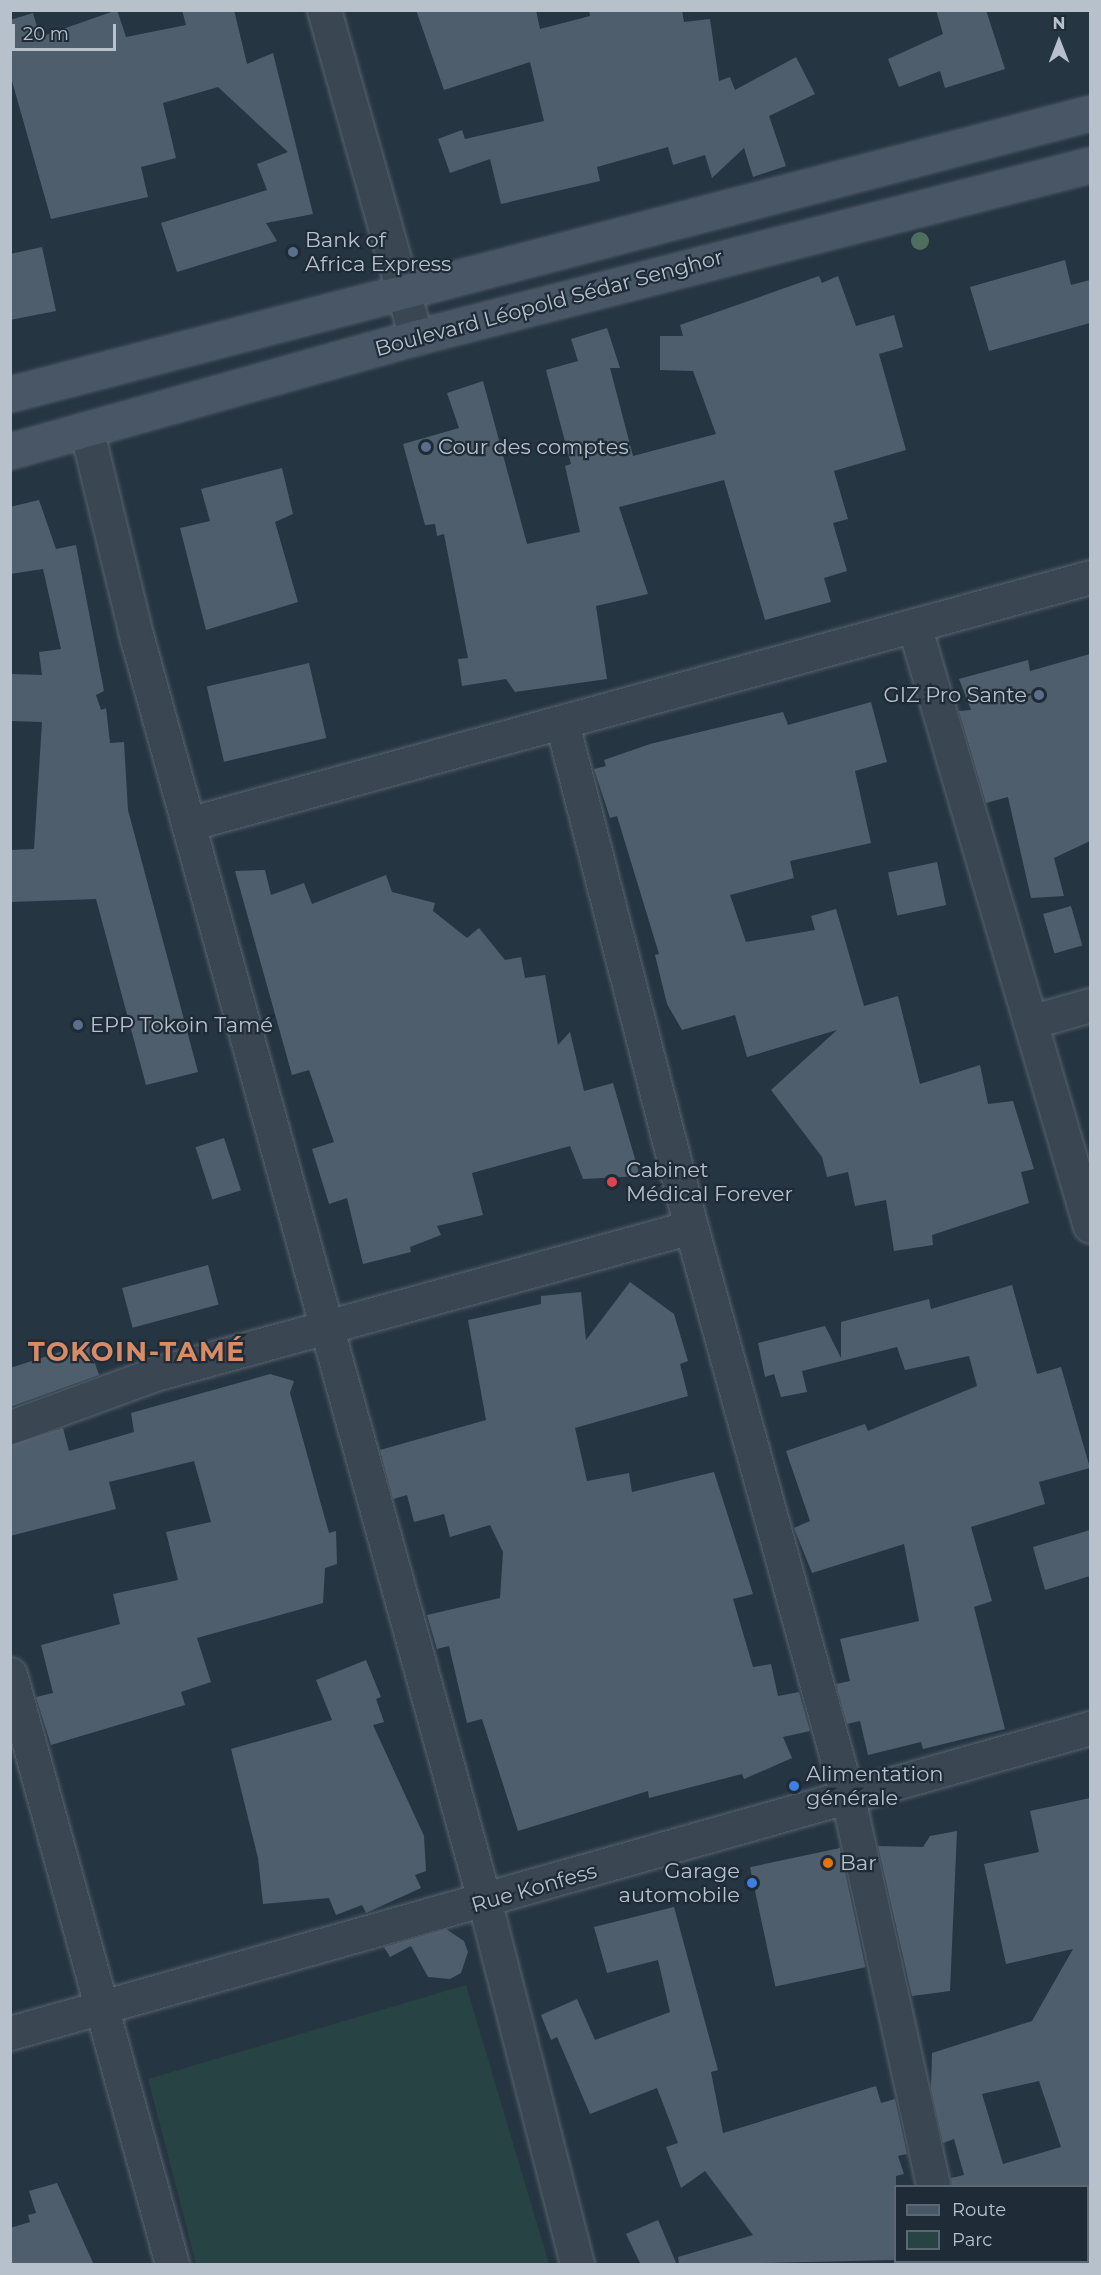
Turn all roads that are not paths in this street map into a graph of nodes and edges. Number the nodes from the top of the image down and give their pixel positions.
1 (324, 10) edge
2 (1090, 113) edge
3 (1090, 165) edge
4 (399, 292) junction
5 (416, 338) junction
6 (10, 394) edge
7 (87, 432) junction
8 (10, 451) edge
9 (1090, 577) edge
10 (915, 625) junction
11 (562, 723) junction
12 (188, 824) junction
13 (1090, 1005) edge
14 (1030, 1022) junction
15 (1090, 1226) edge
16 (691, 1227) junction
17 (326, 1326) junction
18 (10, 1427) edge
19 (10, 1674) edge
20 (1090, 1728) edge
21 (848, 1798) junction
22 (485, 1903) junction
23 (100, 2005) junction
24 (10, 2033) edge
25 (933, 2185) edge
26 (172, 2265) edge
27 (577, 2265) edge

1 - 4 street
2 - 4 main road
3 - 5 main road, Boulevard Léopold Sédar Senghor
4 - 5 street
4 - 6 main road
5 - 7 main road, Boulevard Léopold Sédar Senghor
7 - 8 main road, Boulevard Léopold Sédar Senghor
7 - 12 street
9 - 10 street
10 - 11 street
10 - 14 street
11 - 12 street
11 - 16 street
12 - 17 street
13 - 14 street
14 - 15 street
16 - 17 street
16 - 21 street
17 - 18 street
17 - 22 street
19 - 23 street
20 - 21 street, Rue Konfess
21 - 22 street, Rue Konfess
21 - 25 street
22 - 23 street, Rue Konfess
22 - 27 street
23 - 24 street, Rue Konfess
23 - 26 street

